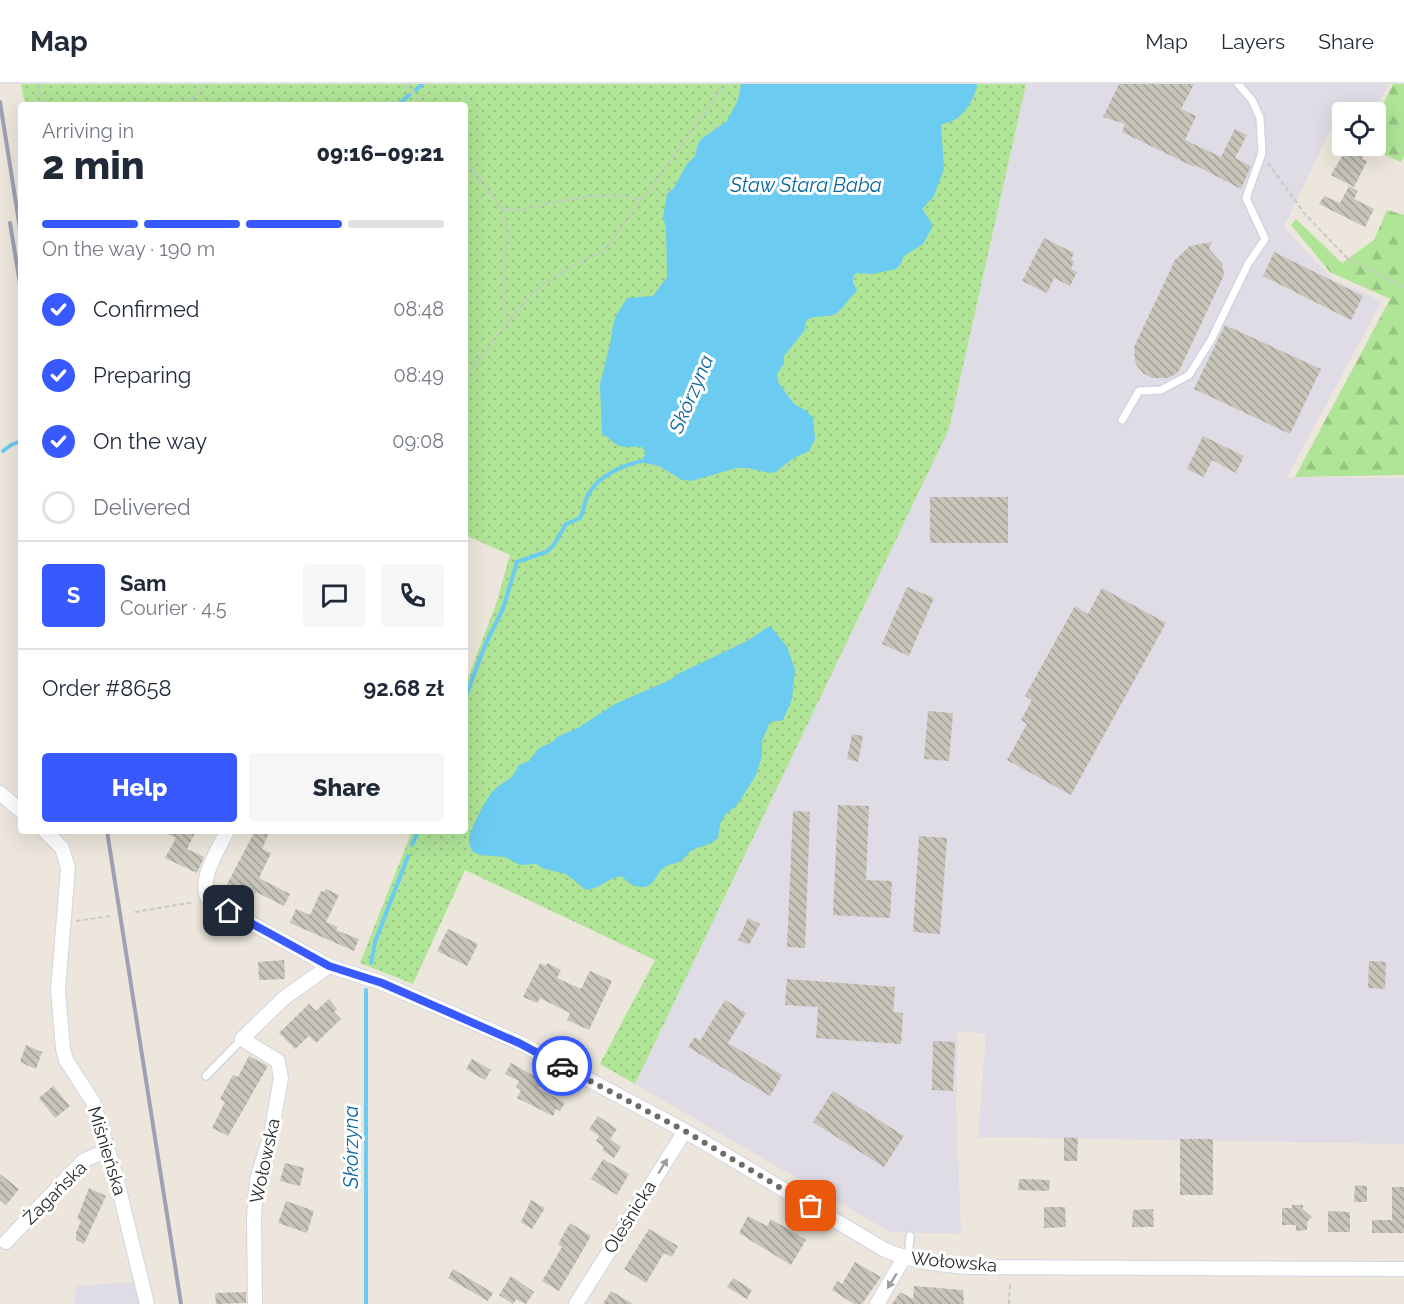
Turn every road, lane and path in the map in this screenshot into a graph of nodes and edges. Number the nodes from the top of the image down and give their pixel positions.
1 (38, 84) edge
2 (206, 84) edge
3 (406, 84) edge
4 (723, 84) edge
5 (1238, 84) edge
6 (42, 102) edge
7 (188, 102) edge
8 (420, 102) edge
9 (1262, 153) junction
10 (468, 165) edge
11 (642, 201) junction
12 (501, 207) junction
13 (1404, 288) edge
14 (507, 323) junction
15 (468, 375) edge
16 (1122, 420) dead end
17 (0, 793) edge
18 (18, 808) edge
19 (48, 834) edge
20 (226, 834) edge
21 (209, 900) junction
22 (135, 912) dead end
23 (111, 916) dead end
24 (64, 923) junction
25 (329, 966) junction
26 (242, 1038) junction
27 (206, 1076) dead end
28 (685, 1131) junction
29 (107, 1150) junction
30 (910, 1236) dead end
31 (6, 1242) dead end
32 (906, 1259) junction
33 (1011, 1267) junction
34 (1404, 1269) edge
35 (147, 1304) edge
36 (255, 1304) edge
37 (576, 1304) edge
38 (877, 1304) edge
39 (1009, 1304) edge

1 - 6 path
2 - 7 path
3 - 8 path
4 - 11 path
5 - 9 lane
9 - 13 path
9 - 16 lane
10 - 12 path
11 - 12 path
11 - 14 path
12 - 14 path
14 - 15 path
17 - 18 street
19 - 24 street, Miśnieńska
20 - 21 street
21 - 22 path
21 - 25 street, Wołowska
23 - 24 path
24 - 29 street, Miśnieńska
25 - 26 street
25 - 28 street, Wołowska
26 - 27 lane
26 - 36 street, Wołowska
28 - 32 street, Wołowska
37 -> 28 street, Oleśnicka
29 - 31 street, Żagańska
29 - 35 street, Miśnieńska
30 - 32 lane
32 - 33 street, Wołowska
32 -> 38 street
33 - 34 street, Wołowska
33 - 39 path

